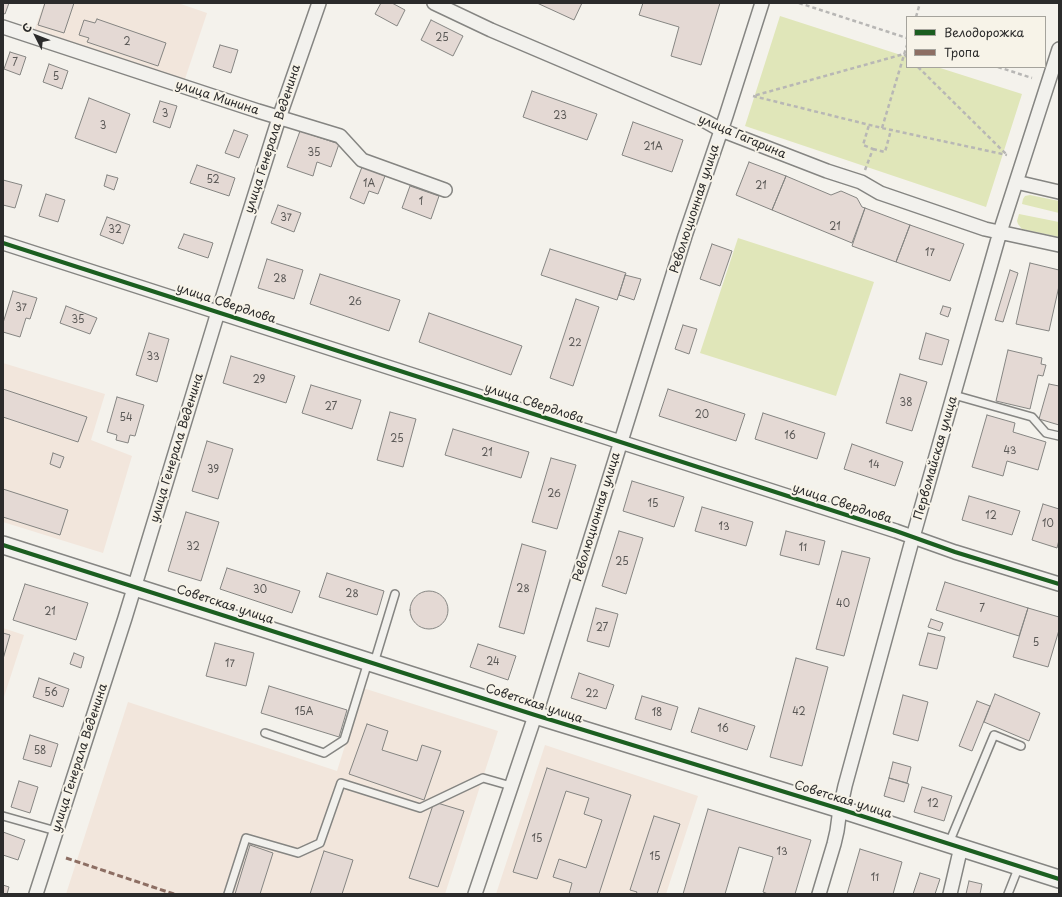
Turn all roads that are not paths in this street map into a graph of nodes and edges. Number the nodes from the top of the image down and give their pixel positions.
1 (319, 3) edge
2 (434, 3) edge
3 (762, 3) edge
4 (3, 27) edge
5 (1059, 49) edge
6 (279, 118) junction
7 (721, 130) junction
8 (1016, 182) junction
9 (445, 190) dead end
10 (1059, 192) edge
11 (1000, 232) junction
12 (3, 243) edge
13 (1059, 245) edge
14 (218, 312) junction
15 (954, 395) junction
16 (1059, 436) edge
17 (620, 442) junction
18 (913, 537) junction
19 (3, 546) edge
20 (1059, 584) edge
21 (135, 587) junction
22 (395, 594) dead end
23 (371, 662) junction
24 (535, 715) junction
25 (265, 733) dead end
26 (1022, 746) dead end
27 (511, 786) junction
28 (840, 809) junction
29 (3, 816) edge
30 (56, 831) junction
31 (955, 845) junction
32 (1019, 866) junction
33 (1059, 879) edge
34 (36, 894) edge
35 (228, 894) edge
36 (475, 894) edge
37 (819, 894) edge
38 (950, 894) edge
39 (1008, 894) edge

1 - 6 street, улица Генерала Веденина
2 - 7 street, улица Гагарина
3 - 7 street, Революционная улица
4 - 6 street, улица Минина
5 - 8 street, Первомайская улица
6 - 9 street, улица Минина
6 - 14 street, улица Генерала Веденина
7 - 11 street, улица Гагарина
7 - 17 street, Революционная улица
8 - 10 street
8 - 11 street, Первомайская улица
11 - 13 street, улица Гагарина
11 - 15 street, Первомайская улица
12 - 14 street, улица Свердлова
14 - 17 street, улица Свердлова
14 - 21 street, улица Генерала Веденина
15 - 16 lane
15 - 18 street, Первомайская улица
17 - 18 street, улица Свердлова
17 - 24 street, Революционная улица
18 - 20 street, улица Свердлова
18 - 28 street, Первомайская улица
19 - 21 street, Советская улица
21 - 23 street, Советская улица
21 - 30 street, улица Генерала Веденина
22 - 23 lane
23 - 24 street, Советская улица
23 - 25 lane
24 - 27 street, Революционная улица
24 - 28 street, Советская улица
26 - 31 lane
27 - 35 lane
27 - 36 street, Революционная улица
28 - 31 street, Советская улица
28 - 37 street, Первомайская улица
29 - 30 lane
30 - 34 street, улица Генерала Веденина
31 - 32 street, Советская улица
31 - 38 street
32 - 33 street, Советская улица
32 - 39 lane

